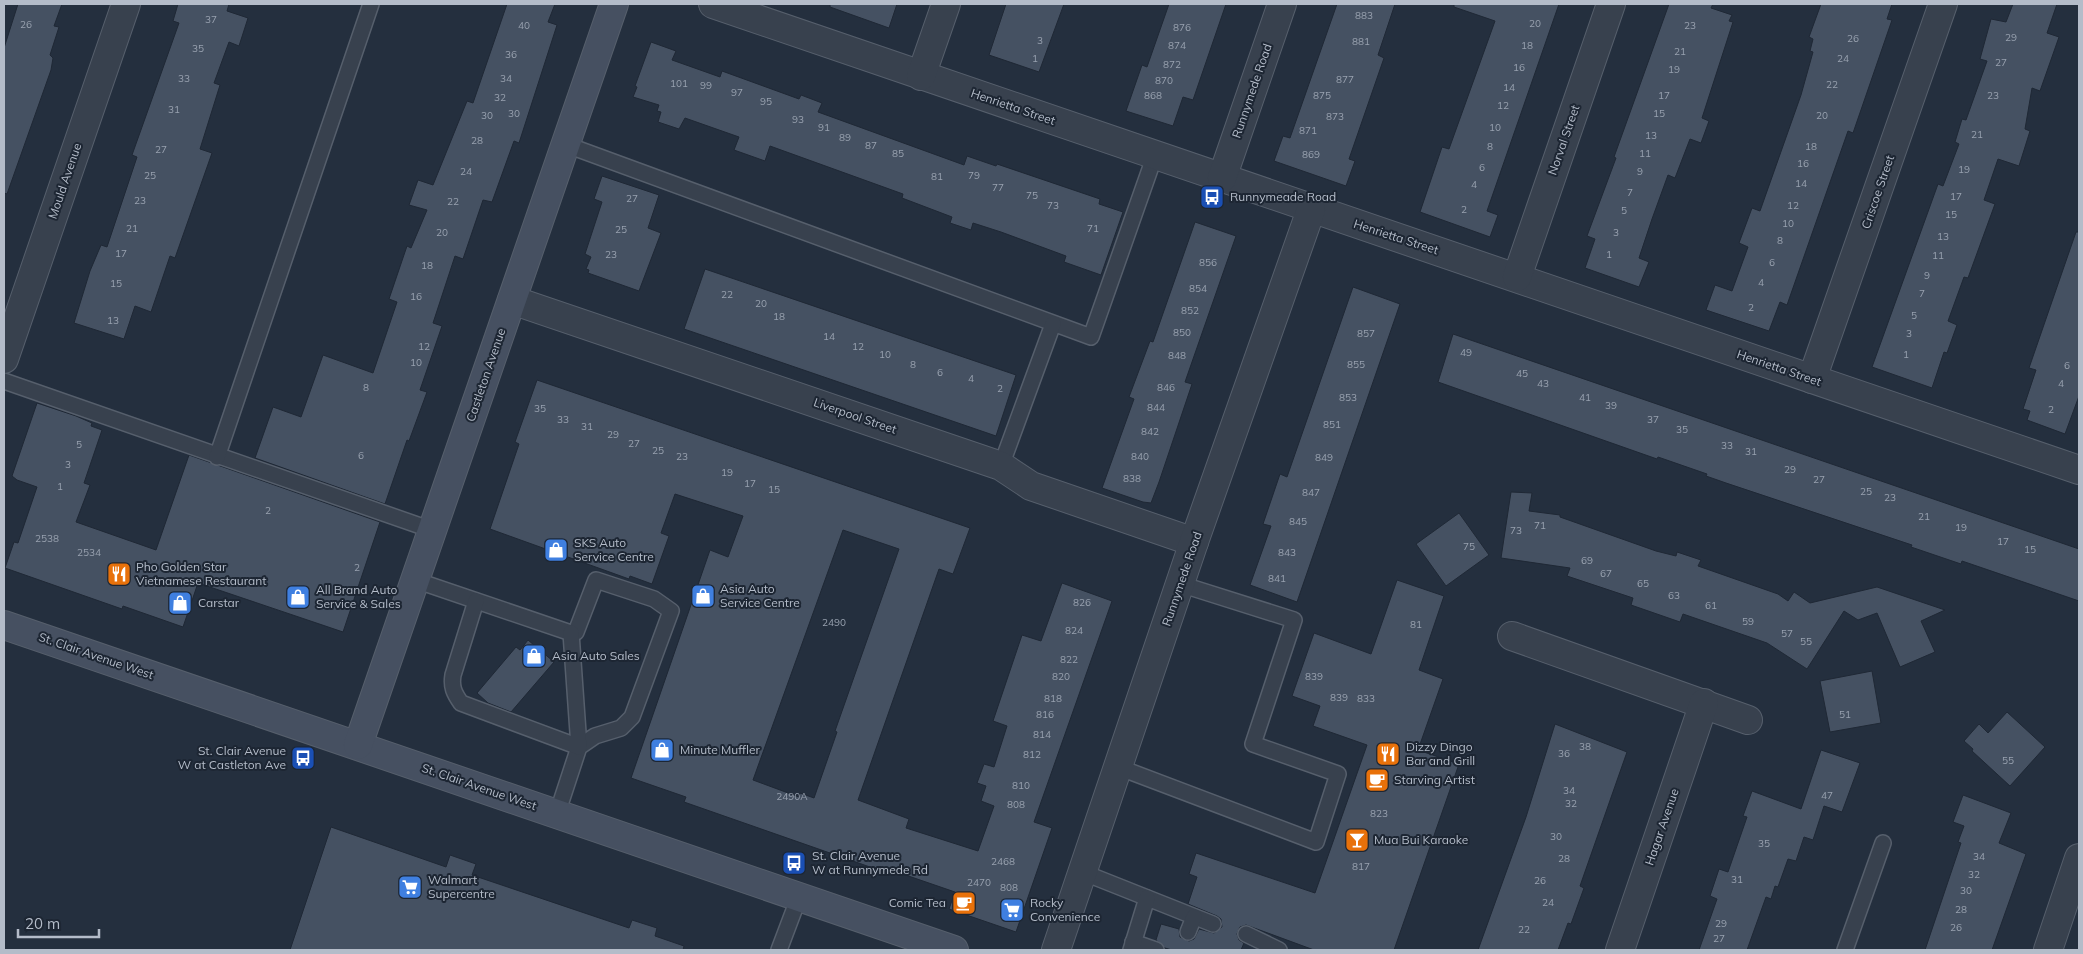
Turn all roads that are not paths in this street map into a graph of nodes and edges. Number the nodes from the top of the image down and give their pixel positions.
1 (126, 4) edge
2 (371, 4) edge
3 (614, 4) edge
4 (713, 4) edge
5 (946, 4) edge
6 (1282, 4) edge
7 (1612, 4) edge
8 (1943, 4) edge
9 (921, 76) junction
10 (567, 145) junction
11 (1155, 155) junction
12 (1222, 178) junction
13 (1311, 210) junction
14 (1518, 277) junction
15 (512, 300) junction
16 (1053, 324) junction
17 (4, 358) edge
18 (1812, 379) junction
19 (4, 381) edge
20 (217, 457) junction
21 (1001, 466) junction
22 (2079, 470) edge
23 (432, 530) junction
24 (1194, 542) junction
25 (415, 580) junction
26 (1180, 584) junction
27 (476, 600) junction
28 (4, 625) edge
29 (571, 633) junction
30 (1512, 636) dead end
31 (1704, 703) junction
32 (1748, 720) dead end
33 (358, 745) junction
34 (579, 747) junction
35 (1118, 767) junction
36 (557, 814) junction
37 (1883, 843) dead end
38 (2079, 858) edge
39 (1082, 872) junction
40 (799, 897) junction
41 (1146, 898) junction
42 (1213, 924) dead end
43 (1246, 934) dead end
44 (1132, 946) edge
45 (1270, 948) edge
46 (780, 950) edge
47 (954, 950) edge
48 (1056, 950) edge
49 (1156, 950) edge
50 (1620, 950) edge
51 (1845, 950) edge
52 (2048, 950) edge

1 - 17 street, Mould Avenue
2 - 20 lane
3 - 10 main road, Castleton Avenue
4 - 9 street, Henrietta Street
5 - 9 street
6 - 12 street, Runnymede Road
7 - 14 street, Norval Street
8 - 18 street, Criscoe Street
9 - 11 street, Henrietta Street
10 - 15 main road, Castleton Avenue
10 - 16 lane
11 - 12 street, Henrietta Street
11 - 16 lane
12 - 13 street, Henrietta Street
13 - 14 street, Henrietta Street
13 - 24 street, Runnymede Road
14 - 18 street, Henrietta Street
15 - 21 street, Liverpool Street
15 - 23 main road, Castleton Avenue
16 - 21 lane
18 - 22 street, Henrietta Street
19 - 20 lane
20 - 23 lane
21 - 24 street, Liverpool Street
23 - 25 main road, Castleton Avenue
24 - 26 street, Runnymede Road
25 - 27 lane
25 - 33 main road, Castleton Avenue
26 - 35 street, Runnymede Road
26 - 35 lane
27 - 29 lane
27 - 34 lane
28 - 33 main road, St. Clair Avenue West
29 - 34 lane
29 - 34 lane
30 - 31 street
31 - 32 street
31 - 50 street, Hagar Avenue
33 - 36 main road, St. Clair Avenue West
34 - 36 lane
35 - 39 street, Runnymede Road
36 - 40 main road, St. Clair Avenue West
37 - 51 lane
38 - 52 street
39 - 41 lane
39 - 48 street, Runnymede Road
40 - 46 lane
40 - 47 main road, St. Clair Avenue West
41 - 42 lane
41 - 44 lane
43 - 45 lane
44 - 49 lane

